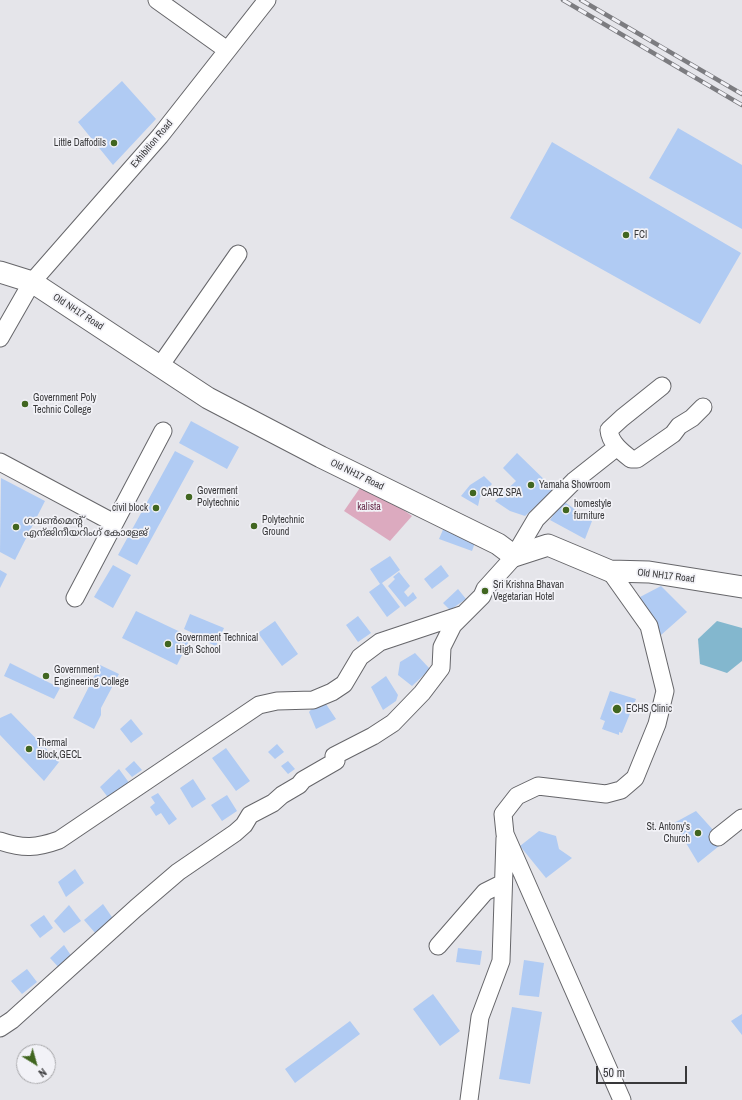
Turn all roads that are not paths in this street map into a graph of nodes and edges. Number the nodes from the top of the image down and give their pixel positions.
1 (157, 0) edge
2 (267, 0) edge
3 (227, 50) junction
4 (238, 254) dead end
5 (0, 272) edge
6 (32, 282) junction
7 (0, 338) edge
8 (160, 366) junction
9 (662, 386) dead end
10 (703, 407) dead end
11 (163, 431) dead end
12 (617, 447) junction
13 (0, 462) edge
14 (114, 523) junction
15 (514, 556) junction
16 (610, 571) junction
17 (742, 587) edge
18 (75, 598) dead end
19 (461, 615) junction
20 (742, 818) edge
21 (505, 834) junction
22 (718, 837) dead end
23 (0, 841) edge
24 (504, 883) junction
25 (438, 946) dead end
26 (0, 1028) edge
27 (469, 1100) edge
28 (622, 1100) edge

1 - 3 street
2 - 3 street, Exhibition Road
3 - 6 street, Exhibition Road
4 - 8 street
5 - 6 main road, Old NH17 Road
6 - 7 street, Exhibition Road
6 - 8 main road, Old NH17 Road
8 - 15 main road, Old NH17 Road
9 - 12 street
10 - 12 street
11 - 14 street
12 - 15 street
13 - 14 street
14 - 18 street
15 - 16 main road, Old NH17 Road
15 - 19 street
16 - 17 main road, Old NH17 Road
16 - 21 street
19 - 23 street
19 - 26 street
20 - 22 street
21 - 24 street
21 - 28 street
24 - 25 street
24 - 27 street

